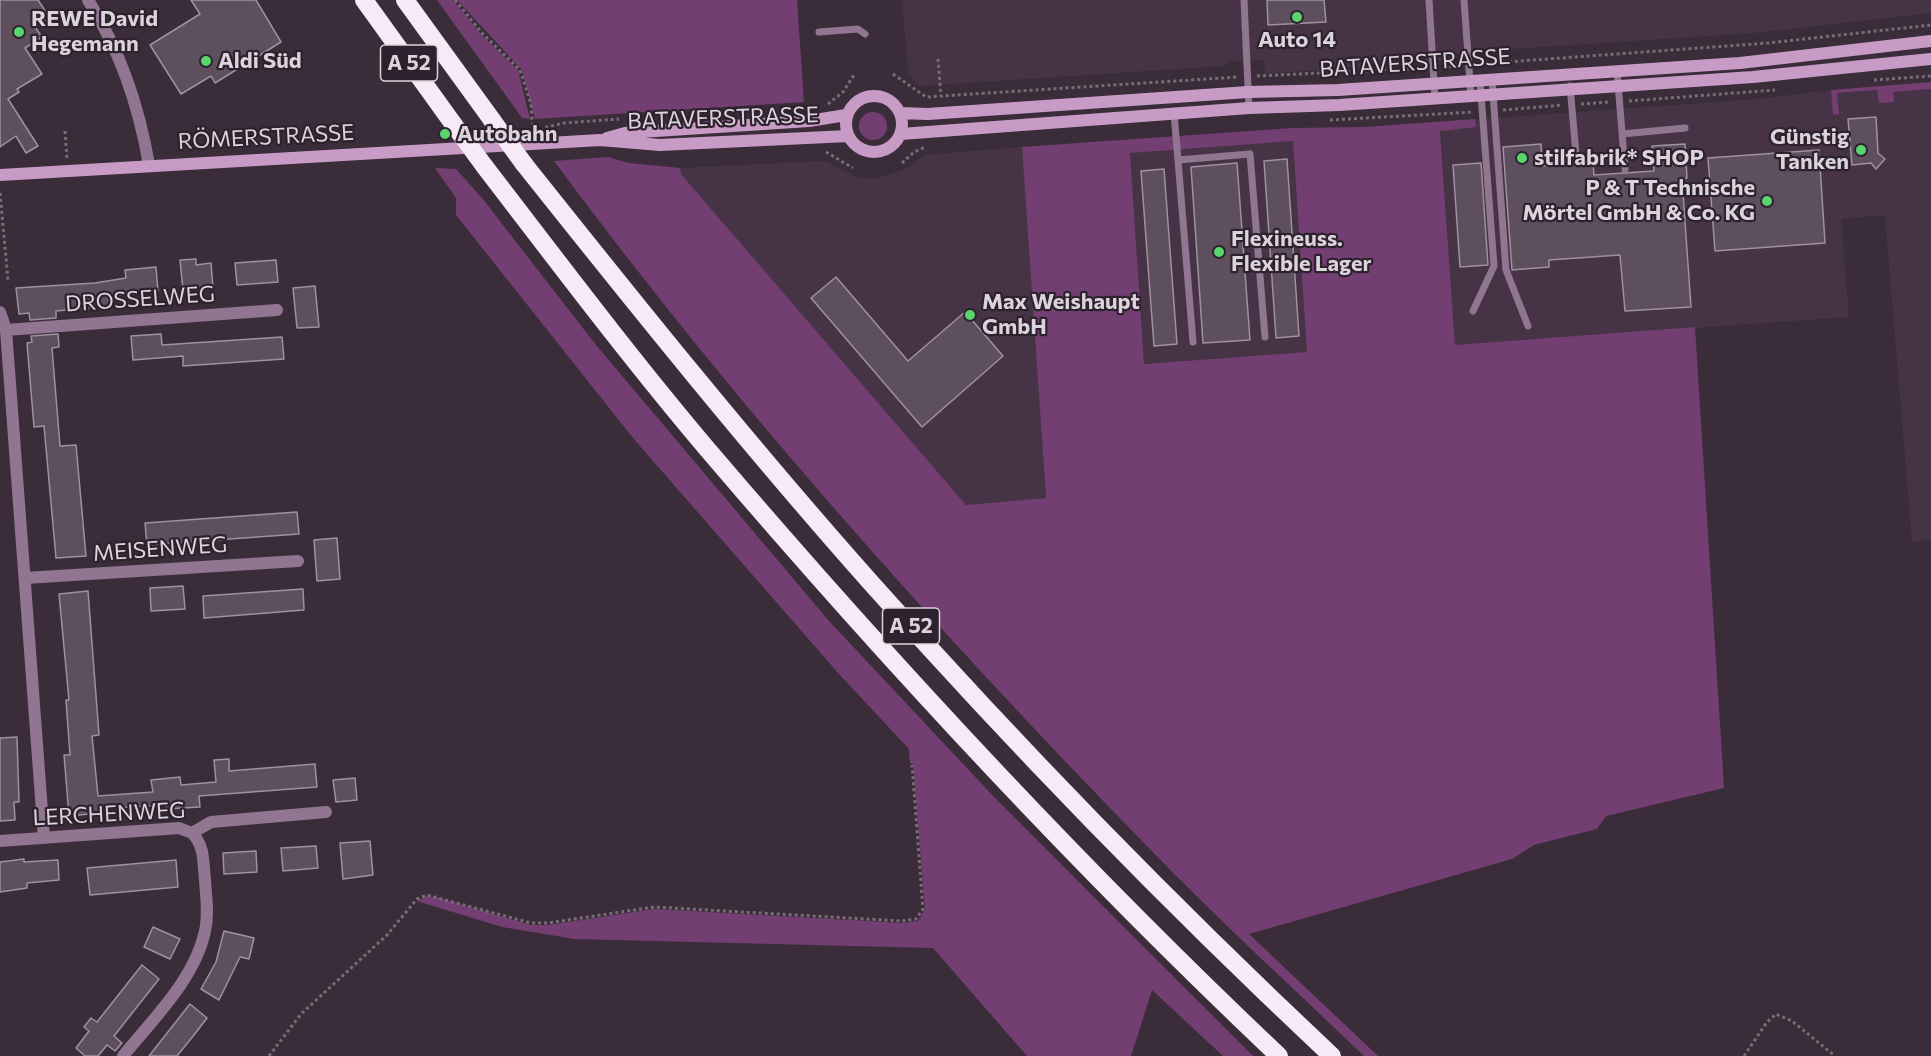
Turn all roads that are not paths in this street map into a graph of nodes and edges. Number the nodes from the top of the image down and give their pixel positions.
1 (88, 0) edge
2 (364, 0) edge
3 (405, 0) edge
4 (1245, 0) edge
5 (1429, 0) edge
6 (1464, 0) edge
7 (819, 32) dead end
8 (865, 34) dead end
9 (1931, 41) edge
10 (1931, 59) edge
11 (1617, 71) junction
12 (1569, 75) junction
13 (1481, 81) junction
14 (1433, 83) junction
15 (1618, 86) junction
16 (1570, 89) junction
17 (1248, 93) junction
18 (1482, 95) junction
19 (1435, 99) junction
20 (1249, 108) junction
21 (900, 112) junction
22 (1174, 113) junction
23 (846, 115) junction
24 (1685, 128) dead end
25 (900, 134) junction
26 (1622, 134) junction
27 (848, 136) junction
28 (600, 140) junction
29 (534, 143) joint
30 (1576, 154) dead end
31 (1178, 159) junction
32 (149, 165) junction
33 (1625, 169) dead end
34 (0, 175) edge
35 (277, 310) dead end
36 (1473, 310) dead end
37 (0, 312) edge
38 (1528, 326) dead end
39 (6, 330) junction
40 (1265, 337) dead end
41 (1193, 342) dead end
42 (298, 561) dead end
43 (25, 579) junction
44 (326, 812) dead end
45 (192, 833) junction
46 (44, 838) junction
47 (0, 841) edge
48 (123, 1056) edge
49 (1279, 1056) edge
50 (1332, 1056) edge

1 - 32 street
2 - 49 highway, A 52, bridge
3 - 50 highway, A 52, bridge
4 - 17 lane
5 - 14 lane
6 - 13 lane
7 - 8 lane
9 - 11 street, BATAVERSTRASSE
10 - 15 street, BATAVERSTRASSE
11 - 12 street, BATAVERSTRASSE
11 - 15 lane
12 - 13 street, BATAVERSTRASSE
12 - 16 lane
13 - 14 street, BATAVERSTRASSE
13 - 18 lane
13 - 18 lane
14 - 17 street, BATAVERSTRASSE
14 - 19 lane
15 - 16 street, BATAVERSTRASSE
15 - 26 lane
16 - 18 street, BATAVERSTRASSE
16 - 30 lane
17 - 20 lane
17 - 21 street, BATAVERSTRASSE
18 - 19 street, BATAVERSTRASSE
18 - 36 lane
18 - 38 lane
19 - 20 street, BATAVERSTRASSE
20 - 22 street, BATAVERSTRASSE
21 - 23 street, BATAVERSTRASSE
21 - 25 street
22 - 25 street, BATAVERSTRASSE
22 - 31 lane
23 - 27 street, BATAVERSTRASSE
23 - 28 street, BATAVERSTRASSE
24 - 26 lane
25 - 27 street, BATAVERSTRASSE
26 - 33 lane
27 - 28 street, BATAVERSTRASSE
28 - 29 street, BATAVERSTRASSE
29 - 32 street, RÖMERSTRASSE
31 - 40 lane
31 - 41 lane
32 - 34 street, RÖMERSTRASSE
35 - 39 street, DROSSELWEG
37 - 39 street
39 - 43 street
42 - 43 street, MEISENWEG
43 - 46 street
44 - 45 street, LERCHENWEG
45 - 46 street, LERCHENWEG
45 - 48 street
46 - 47 street, LERCHENWEG

